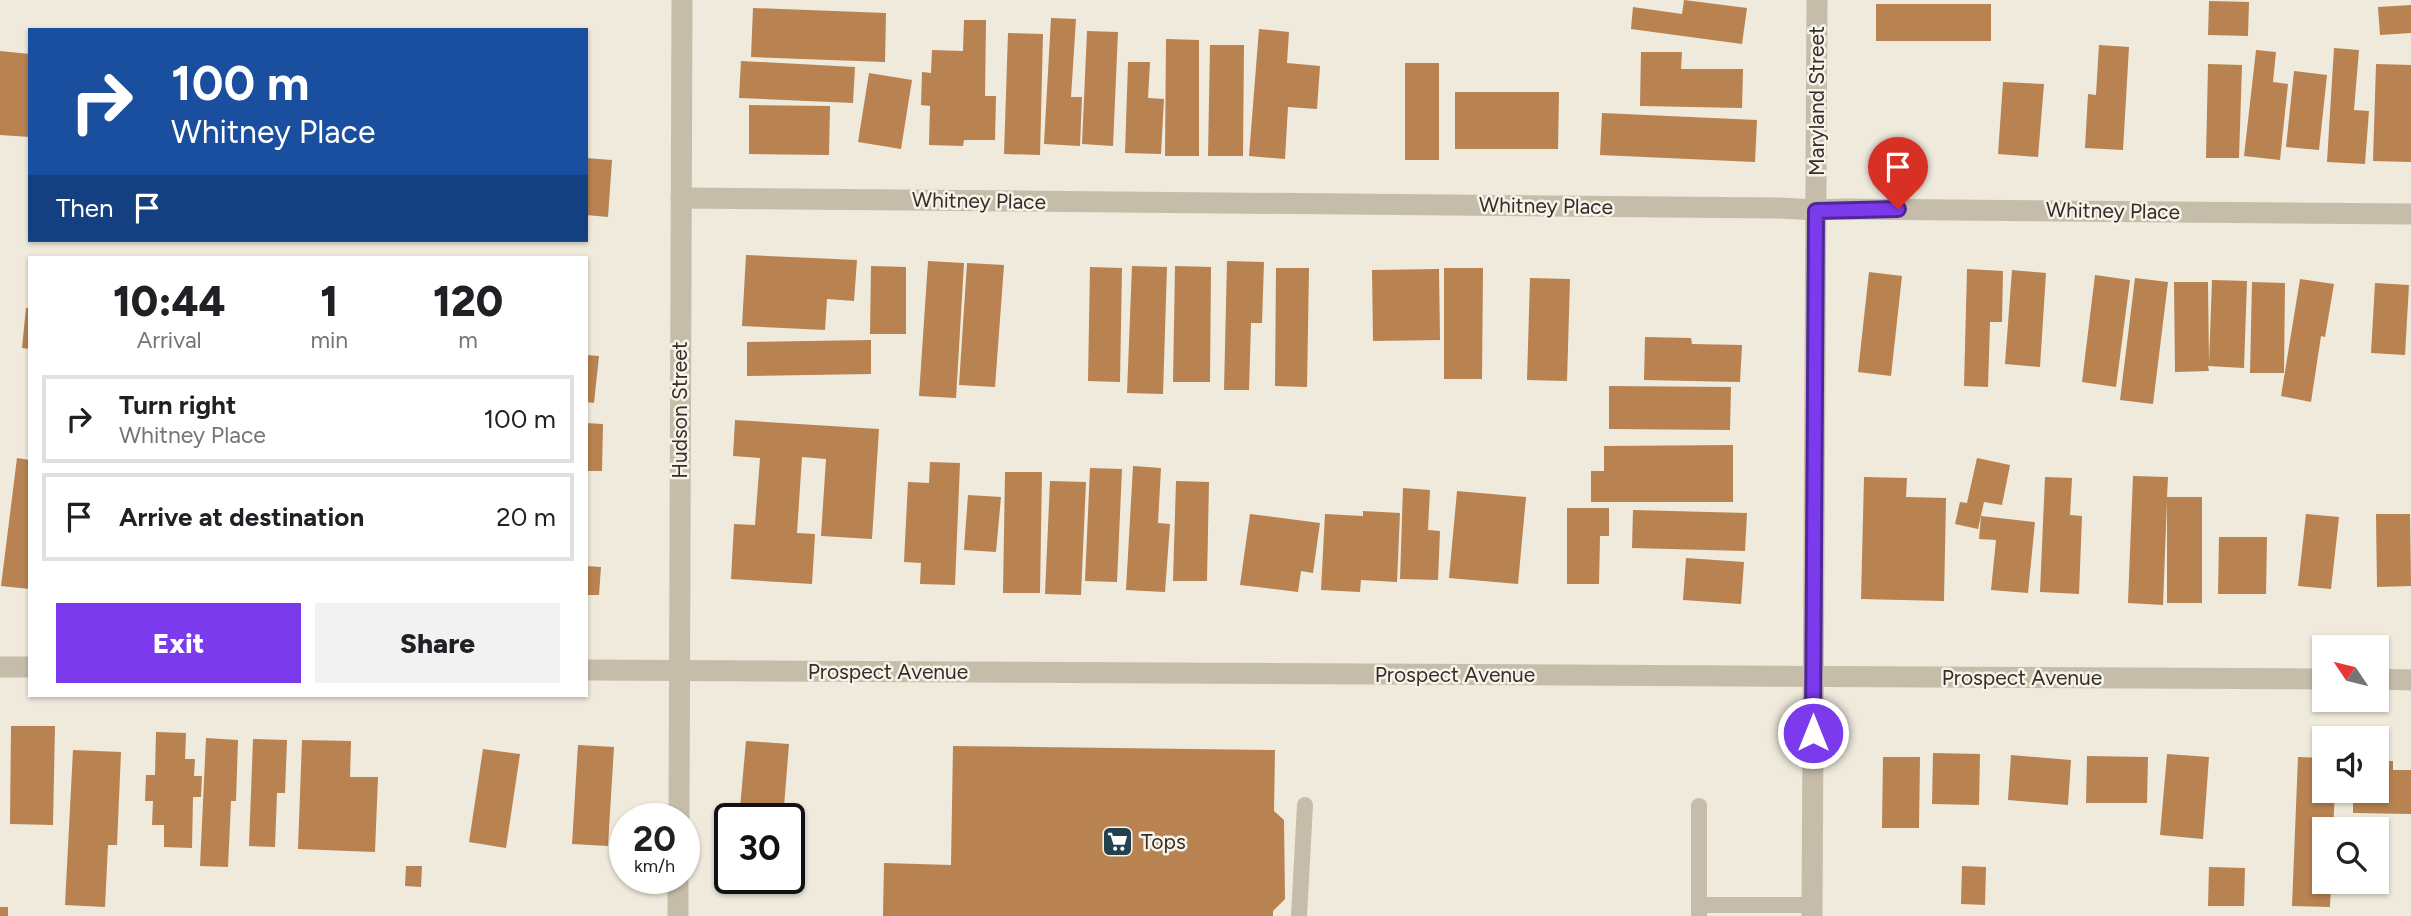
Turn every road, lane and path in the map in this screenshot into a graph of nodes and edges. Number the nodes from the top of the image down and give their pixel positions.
1 (682, 0) edge
2 (1817, 0) edge
3 (681, 198) junction
4 (1816, 211) junction
5 (2411, 214) edge
6 (0, 667) edge
7 (28, 667) edge
8 (588, 670) edge
9 (680, 671) junction
10 (1813, 676) junction
11 (2312, 679) edge
12 (2389, 680) edge
13 (2411, 680) edge
14 (679, 803) edge
15 (1305, 805) dead end
16 (1699, 806) dead end
17 (678, 894) edge
18 (1699, 910) edge
19 (1812, 911) edge
20 (678, 916) edge
21 (1299, 916) edge

1 - 3 street, Hudson Street
2 - 4 street, Maryland Street
3 - 4 street, Whitney Place
3 - 9 street, Hudson Street
4 - 5 street, Whitney Place
4 - 10 street, Maryland Street
6 - 7 street
8 - 9 street, Prospect Avenue
9 - 10 street, Prospect Avenue
9 - 14 street, Hudson Street
10 - 11 street, Prospect Avenue
10 - 19 street, Maryland Street
12 - 13 street
15 - 21 lane
16 - 18 lane
17 - 20 street
18 - 19 lane

